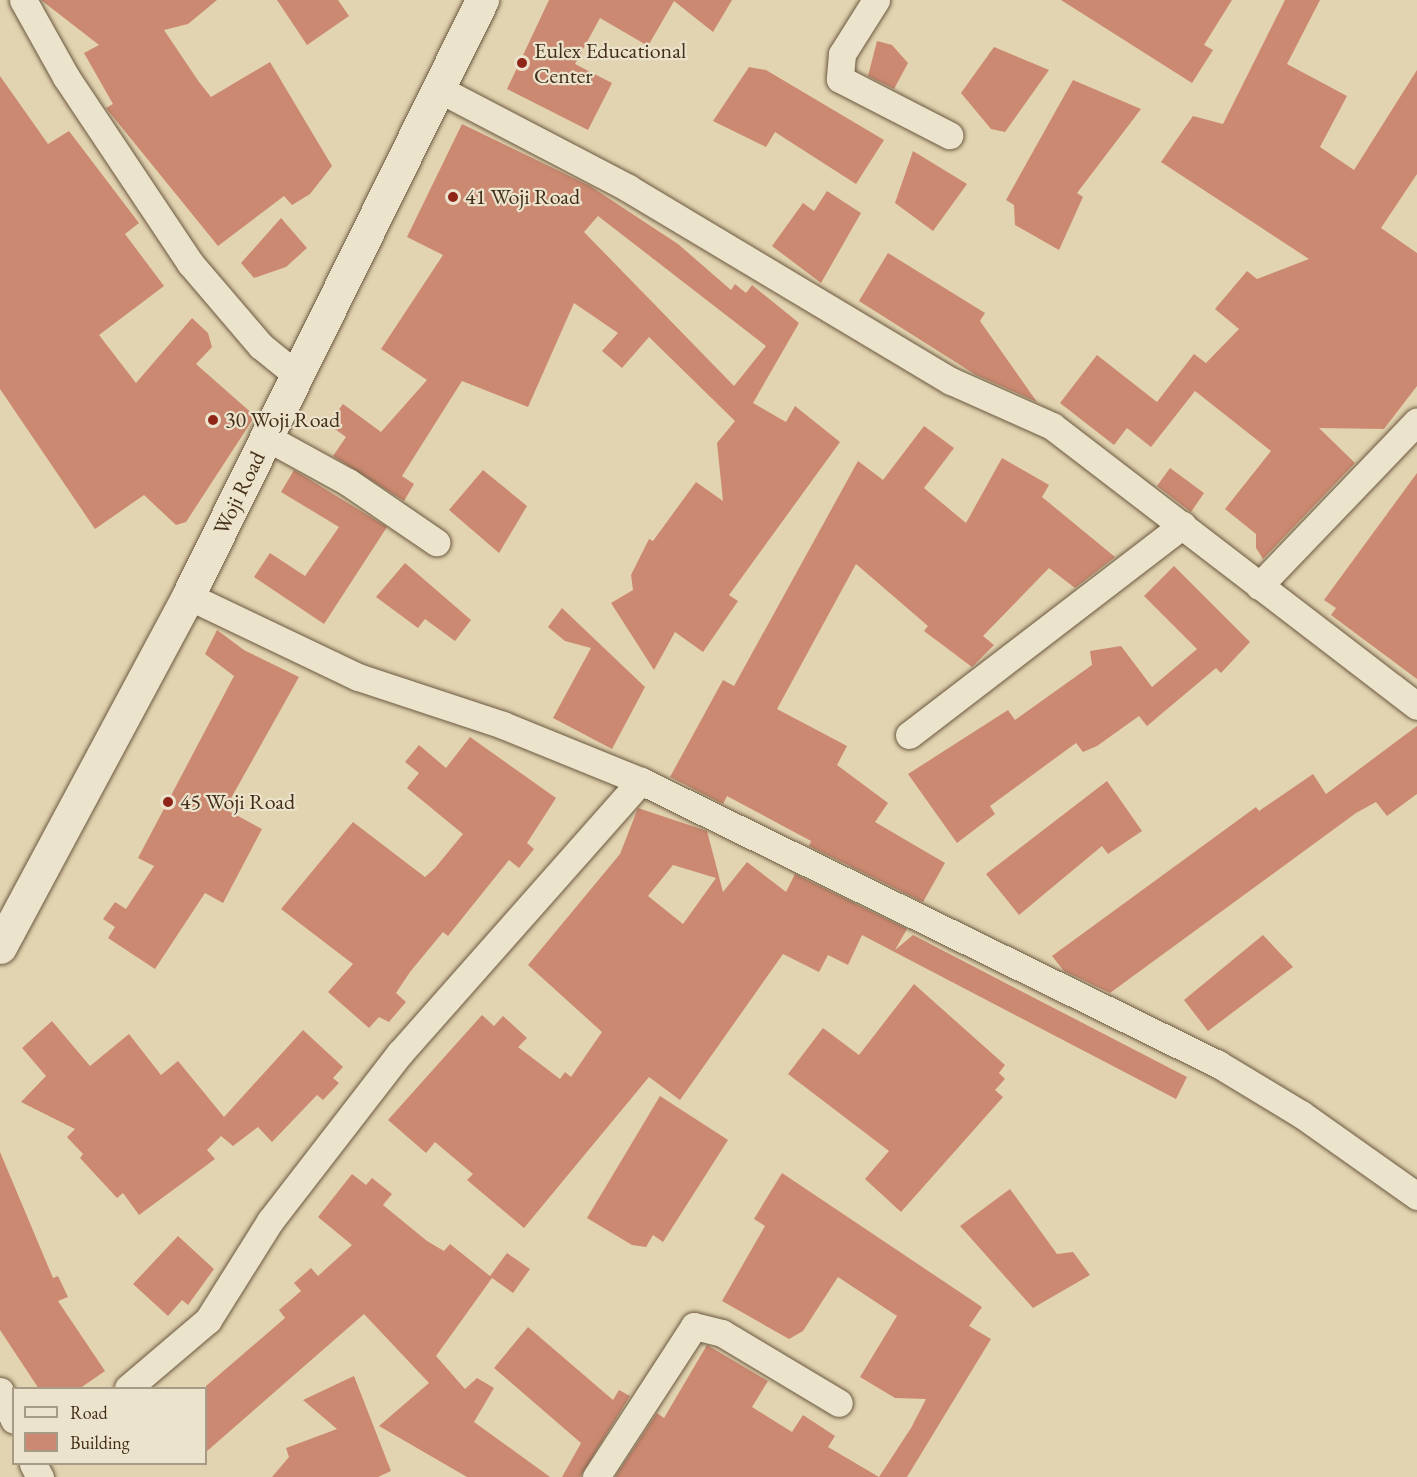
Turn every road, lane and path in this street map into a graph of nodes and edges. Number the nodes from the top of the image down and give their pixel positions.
1 (23, 0) edge
2 (482, 0) edge
3 (876, 0) edge
4 (437, 88) junction
5 (949, 135) dead end
6 (297, 375) junction
7 (1417, 421) edge
8 (266, 437) junction
9 (1183, 525) junction
10 (436, 542) dead end
11 (1259, 586) junction
12 (188, 597) junction
13 (1417, 706) edge
14 (909, 735) dead end
15 (641, 781) junction
16 (0, 947) edge
17 (1417, 1196) edge
18 (130, 1387) edge
19 (0, 1391) edge
20 (839, 1403) dead end
21 (12, 1416) edge
22 (596, 1477) edge

1 - 6 street
2 - 4 main road, Woji Road
3 - 5 street
4 - 6 main road, Woji Road
4 - 9 street
6 - 8 main road, Woji Road
7 - 11 street
8 - 10 street
8 - 12 main road, Woji Road
9 - 11 street
9 - 14 street
11 - 13 street
12 - 15 street
12 - 16 main road, Woji Road
15 - 17 street
15 - 18 street
19 - 21 street
20 - 22 street

